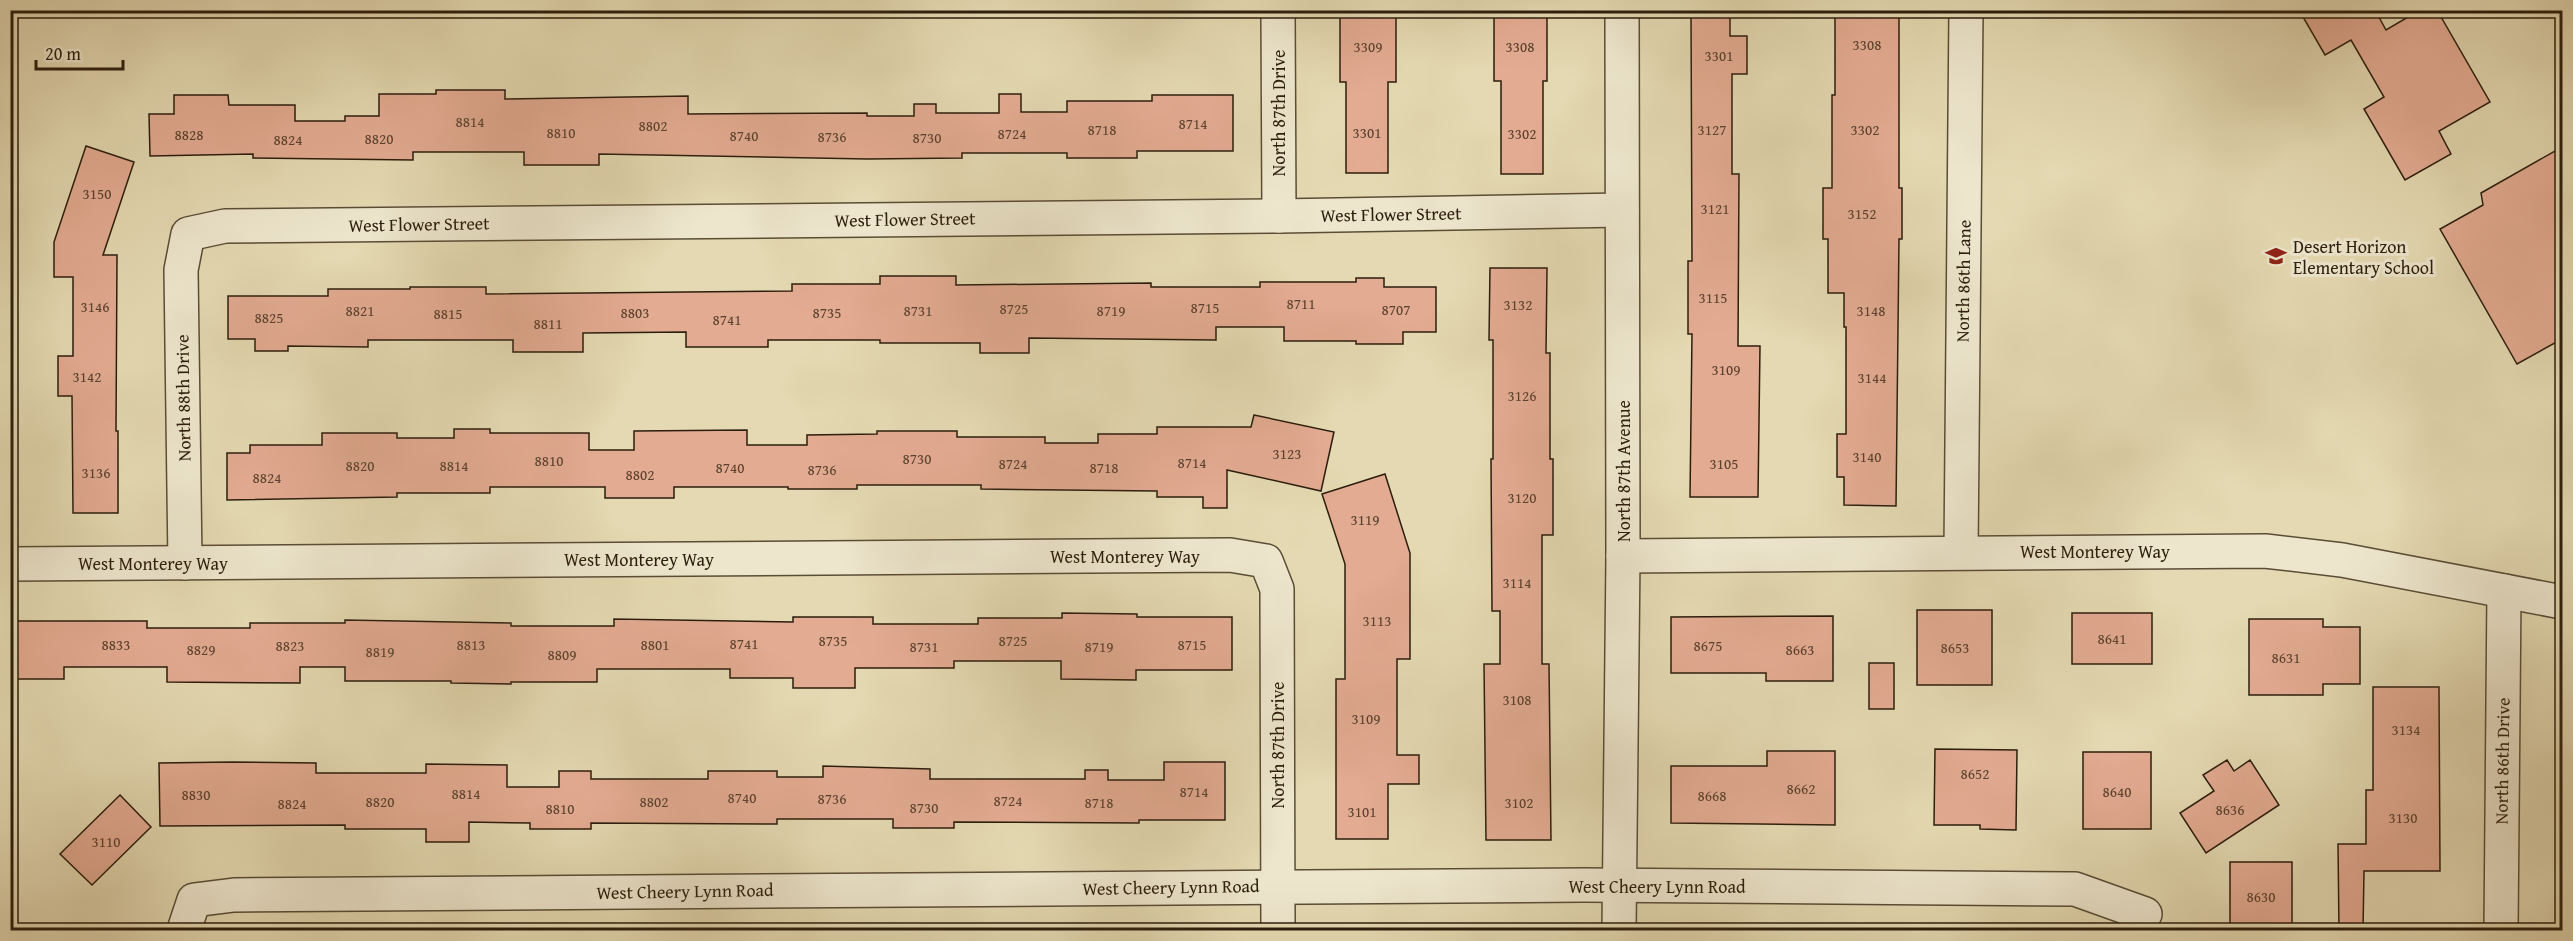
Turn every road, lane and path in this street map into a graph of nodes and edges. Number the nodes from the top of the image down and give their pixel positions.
1 (1278, 10) edge
2 (1622, 10) edge
3 (1966, 10) edge
4 (1622, 210) junction
5 (1279, 216) junction
6 (188, 234) joint
7 (1961, 552) junction
8 (1623, 556) junction
9 (1266, 561) joint
10 (185, 562) junction
11 (10, 564) edge
12 (2504, 591) junction
13 (2562, 602) edge
14 (1620, 885) junction
15 (1278, 886) junction
16 (2145, 914) dead end
17 (189, 915) edge
18 (1278, 930) edge
19 (1619, 930) edge
20 (2501, 930) edge

1 - 5 street, North 87th Drive
2 - 4 street, North 87th Avenue
3 - 7 street, North 86th Lane
4 - 5 street, West Flower Street
4 - 8 street, North 87th Avenue
5 - 6 street, West Flower Street
6 - 10 street, North 88th Drive
7 - 8 street, West Monterey Way
7 - 12 street, West Monterey Way
8 - 14 street, North 87th Avenue
9 - 10 street, West Monterey Way
9 - 15 street, North 87th Drive
10 - 11 street, West Monterey Way
12 - 13 street, West Monterey Way
12 - 20 street, North 86th Drive
14 - 15 street, West Cheery Lynn Road
14 - 16 street, West Cheery Lynn Road
14 - 19 street, North 87th Avenue
15 - 17 street, West Cheery Lynn Road
15 - 18 street, North 87th Drive

